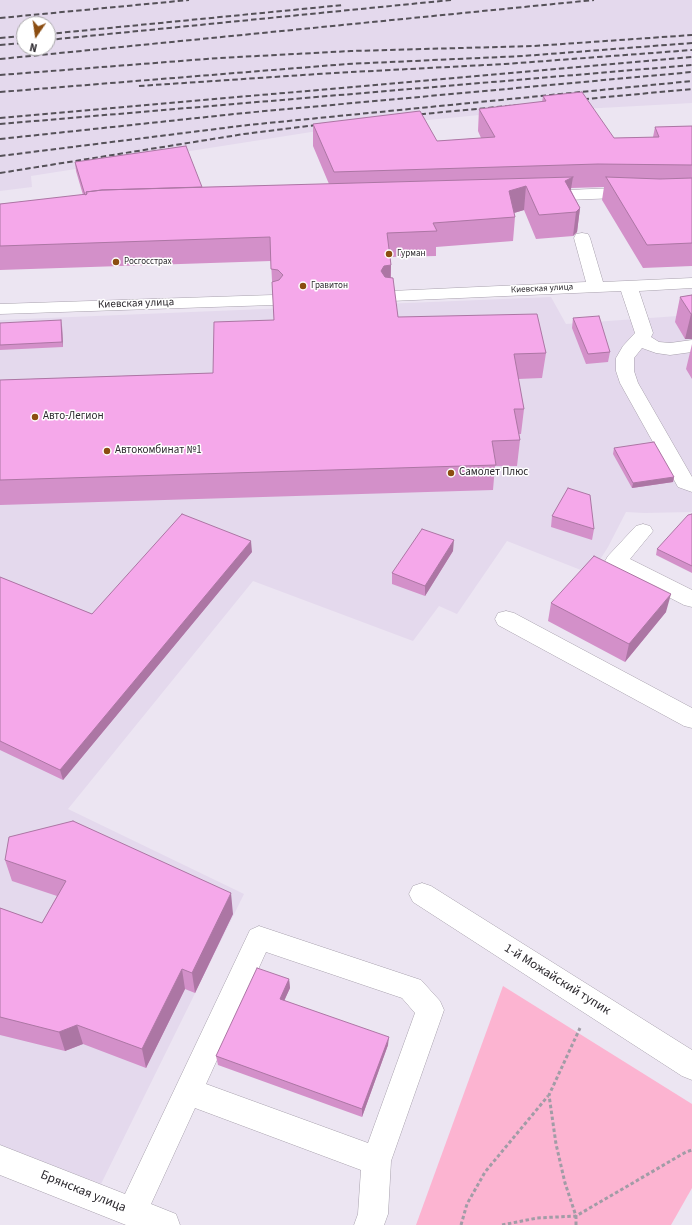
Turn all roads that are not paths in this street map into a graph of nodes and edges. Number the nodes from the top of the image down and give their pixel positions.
1 (692, 194) edge
2 (528, 196) edge
3 (582, 238) dead end
4 (692, 283) edge
5 (628, 285) junction
6 (596, 286) junction
7 (391, 296) edge
8 (273, 300) edge
9 (0, 309) edge
10 (642, 338) junction
11 (692, 346) edge
12 (692, 485) edge
13 (643, 531) dead end
14 (692, 599) edge
15 (506, 619) dead end
16 (692, 719) edge
17 (422, 894) dead end
18 (692, 1066) edge
19 (188, 1091) junction
20 (0, 1160) edge
21 (376, 1161) junction
22 (132, 1212) junction
23 (165, 1225) edge
24 (369, 1225) edge

1 - 2 street
3 - 6 street
4 - 5 street, Киевская улица
5 - 6 street, Киевская улица
5 - 10 street
6 - 7 street, Киевская улица
8 - 9 street, Киевская улица
10 - 11 street
10 - 12 street
13 - 14 street
15 - 16 street
17 - 18 street, 1-й Можайский тупик
19 - 21 street
19 - 21 street
19 - 22 street
20 - 22 street, Брянская улица
21 - 24 street
22 - 23 street, Брянская улица

